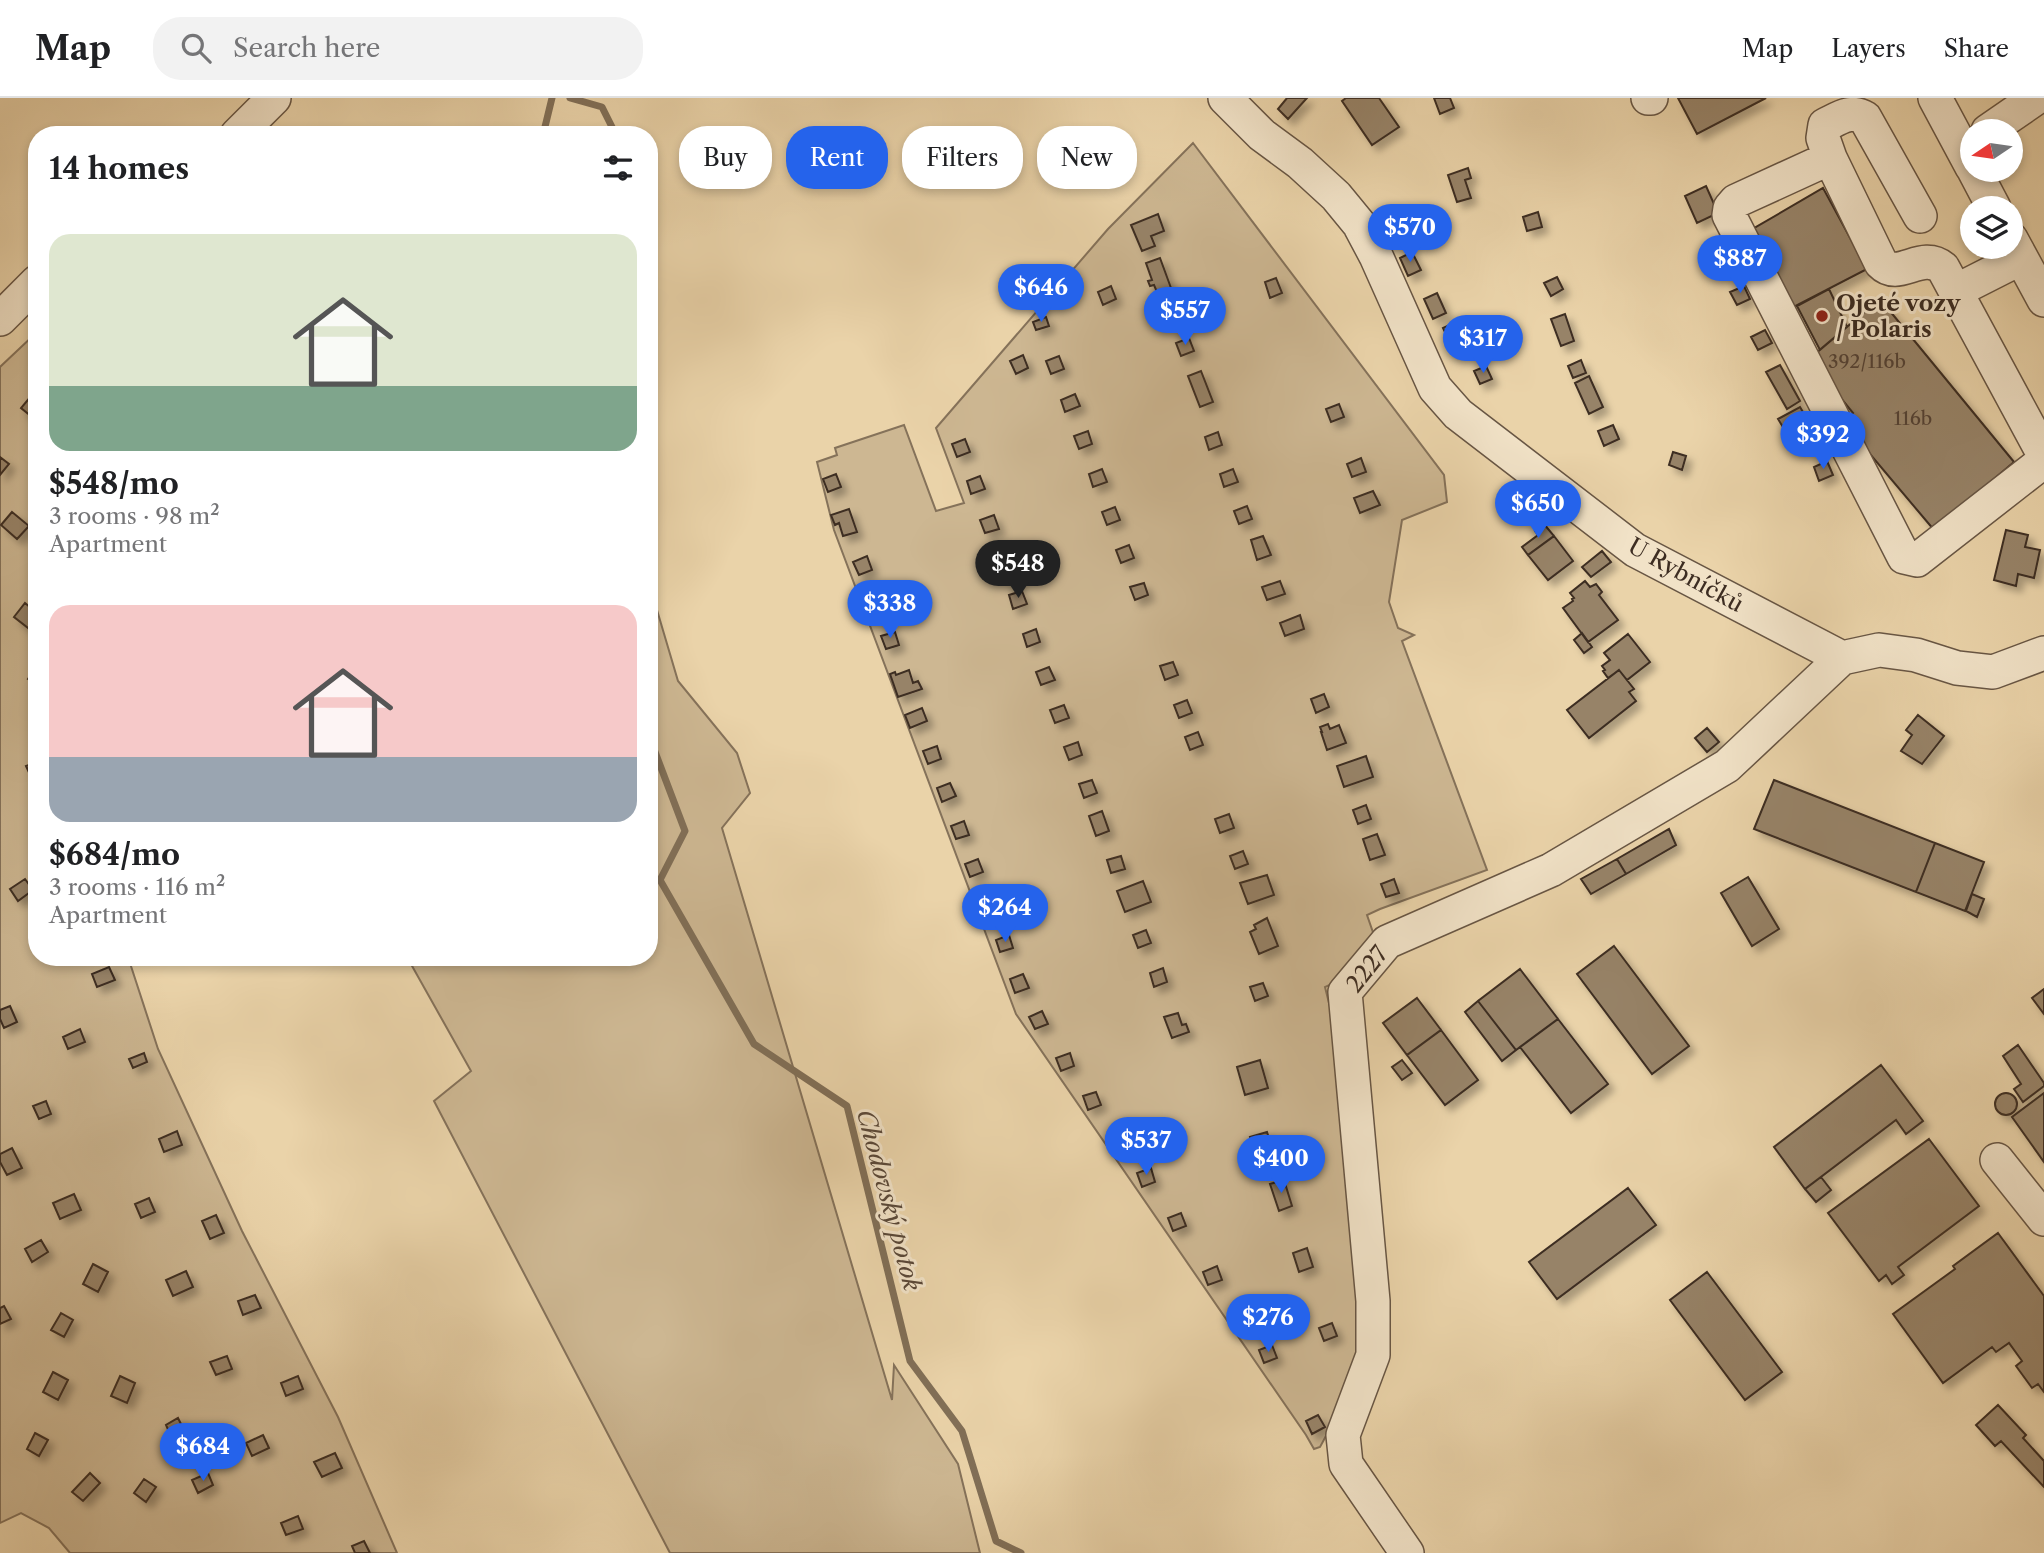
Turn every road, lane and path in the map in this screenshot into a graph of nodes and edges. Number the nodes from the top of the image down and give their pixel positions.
1 (1225, 98) edge
2 (1935, 98) edge
3 (2036, 98) edge
4 (269, 104) edge
5 (2012, 119) edge
6 (246, 126) edge
7 (1960, 133) edge
8 (1830, 158) junction
9 (1920, 216) dead end
10 (2001, 259) edge
11 (2021, 259) edge
12 (28, 291) edge
13 (1955, 291) junction
14 (2044, 300) edge
15 (0, 319) edge
16 (2044, 653) edge
17 (1842, 659) junction
18 (1997, 1160) dead end
19 (2044, 1219) edge
20 (1407, 1553) edge

1 - 17 street, U Rybníčků
2 - 7 street
3 - 5 street
4 - 6 street
8 - 9 street
8 - 13 street
8 - 13 street
10 - 13 street
11 - 14 street
12 - 15 street
16 - 17 street
17 - 20 street, 2227
18 - 19 street

